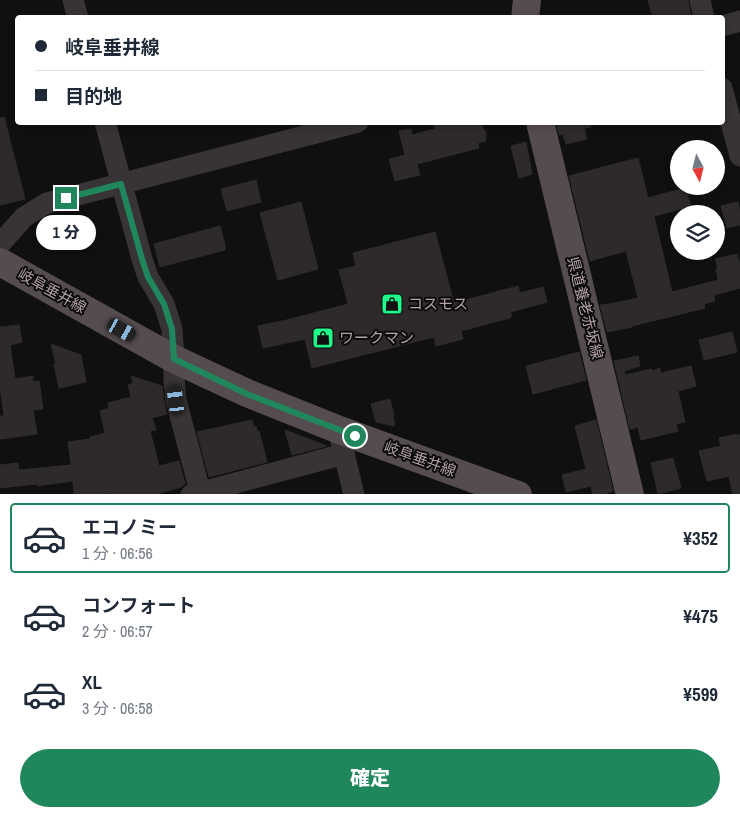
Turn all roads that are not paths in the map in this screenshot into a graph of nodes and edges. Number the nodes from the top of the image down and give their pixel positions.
1 (73, 0) edge
2 (527, 0) edge
3 (700, 0) edge
4 (77, 15) edge
5 (525, 15) edge
6 (703, 15) edge
7 (740, 22) edge
8 (725, 25) edge
9 (725, 99) edge
10 (106, 125) edge
11 (347, 125) edge
12 (541, 125) edge
13 (740, 156) edge
14 (121, 184) junction
15 (0, 244) edge
16 (0, 262) edge
17 (174, 359) junction
18 (343, 442) junction
19 (198, 494) edge
20 (354, 494) edge
21 (518, 494) edge
22 (630, 494) edge

1 - 4 street
2 - 5 main road
3 - 6 street
7 - 8 street
9 - 13 street
10 - 14 street
11 - 14 street
12 - 22 main road, 県道養老赤坂線
14 - 15 street
14 - 17 street
16 - 17 main road, 岐阜垂井線
17 - 18 main road, 岐阜垂井線
17 - 19 street
18 - 19 street
18 - 20 street
18 - 21 main road, 岐阜垂井線

